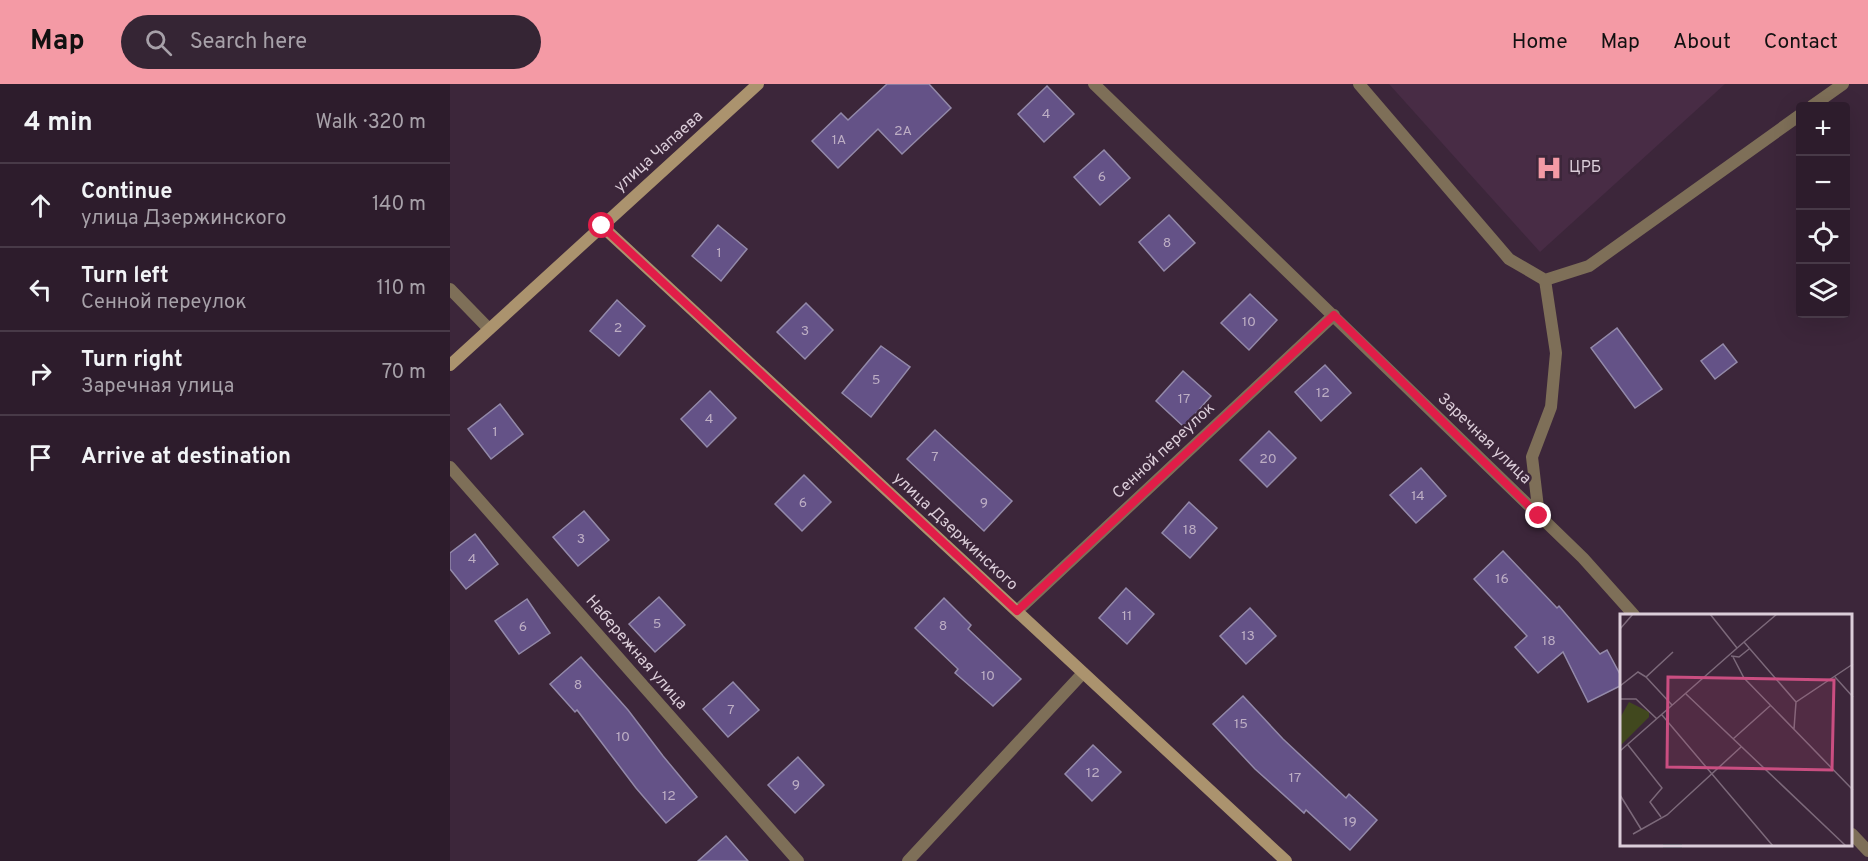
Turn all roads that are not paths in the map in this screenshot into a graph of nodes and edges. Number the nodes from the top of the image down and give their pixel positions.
1 (758, 84) edge
2 (1094, 84) edge
3 (1359, 84) edge
4 (1843, 84) edge
5 (1818, 102) edge
6 (1796, 118) edge
7 (602, 226) junction
8 (1545, 280) junction
9 (450, 290) edge
10 (1334, 315) junction
11 (489, 329) junction
12 (450, 365) edge
13 (450, 467) edge
14 (1539, 516) junction
15 (1017, 611) junction
16 (1633, 614) edge
17 (1083, 673) junction
18 (1853, 836) edge
19 (1868, 851) edge
20 (798, 861) edge
21 (908, 861) edge
22 (1286, 861) edge

1 - 7 street, улица Чапаева
2 - 10 street, Заречная улица
3 - 8 street
4 - 5 street
6 - 8 street
7 - 11 street, улица Чапаева
7 - 15 street, улица Дзержинского
8 - 14 street
9 - 11 street
10 - 14 street, Заречная улица
10 - 15 street, Сенной переулок
11 - 12 street, улица Чапаева
13 - 20 street, Набережная улица
14 - 16 street, Заречная улица
15 - 17 street, улица Дзержинского
17 - 21 street
17 - 22 street, улица Дзержинского
18 - 19 street

